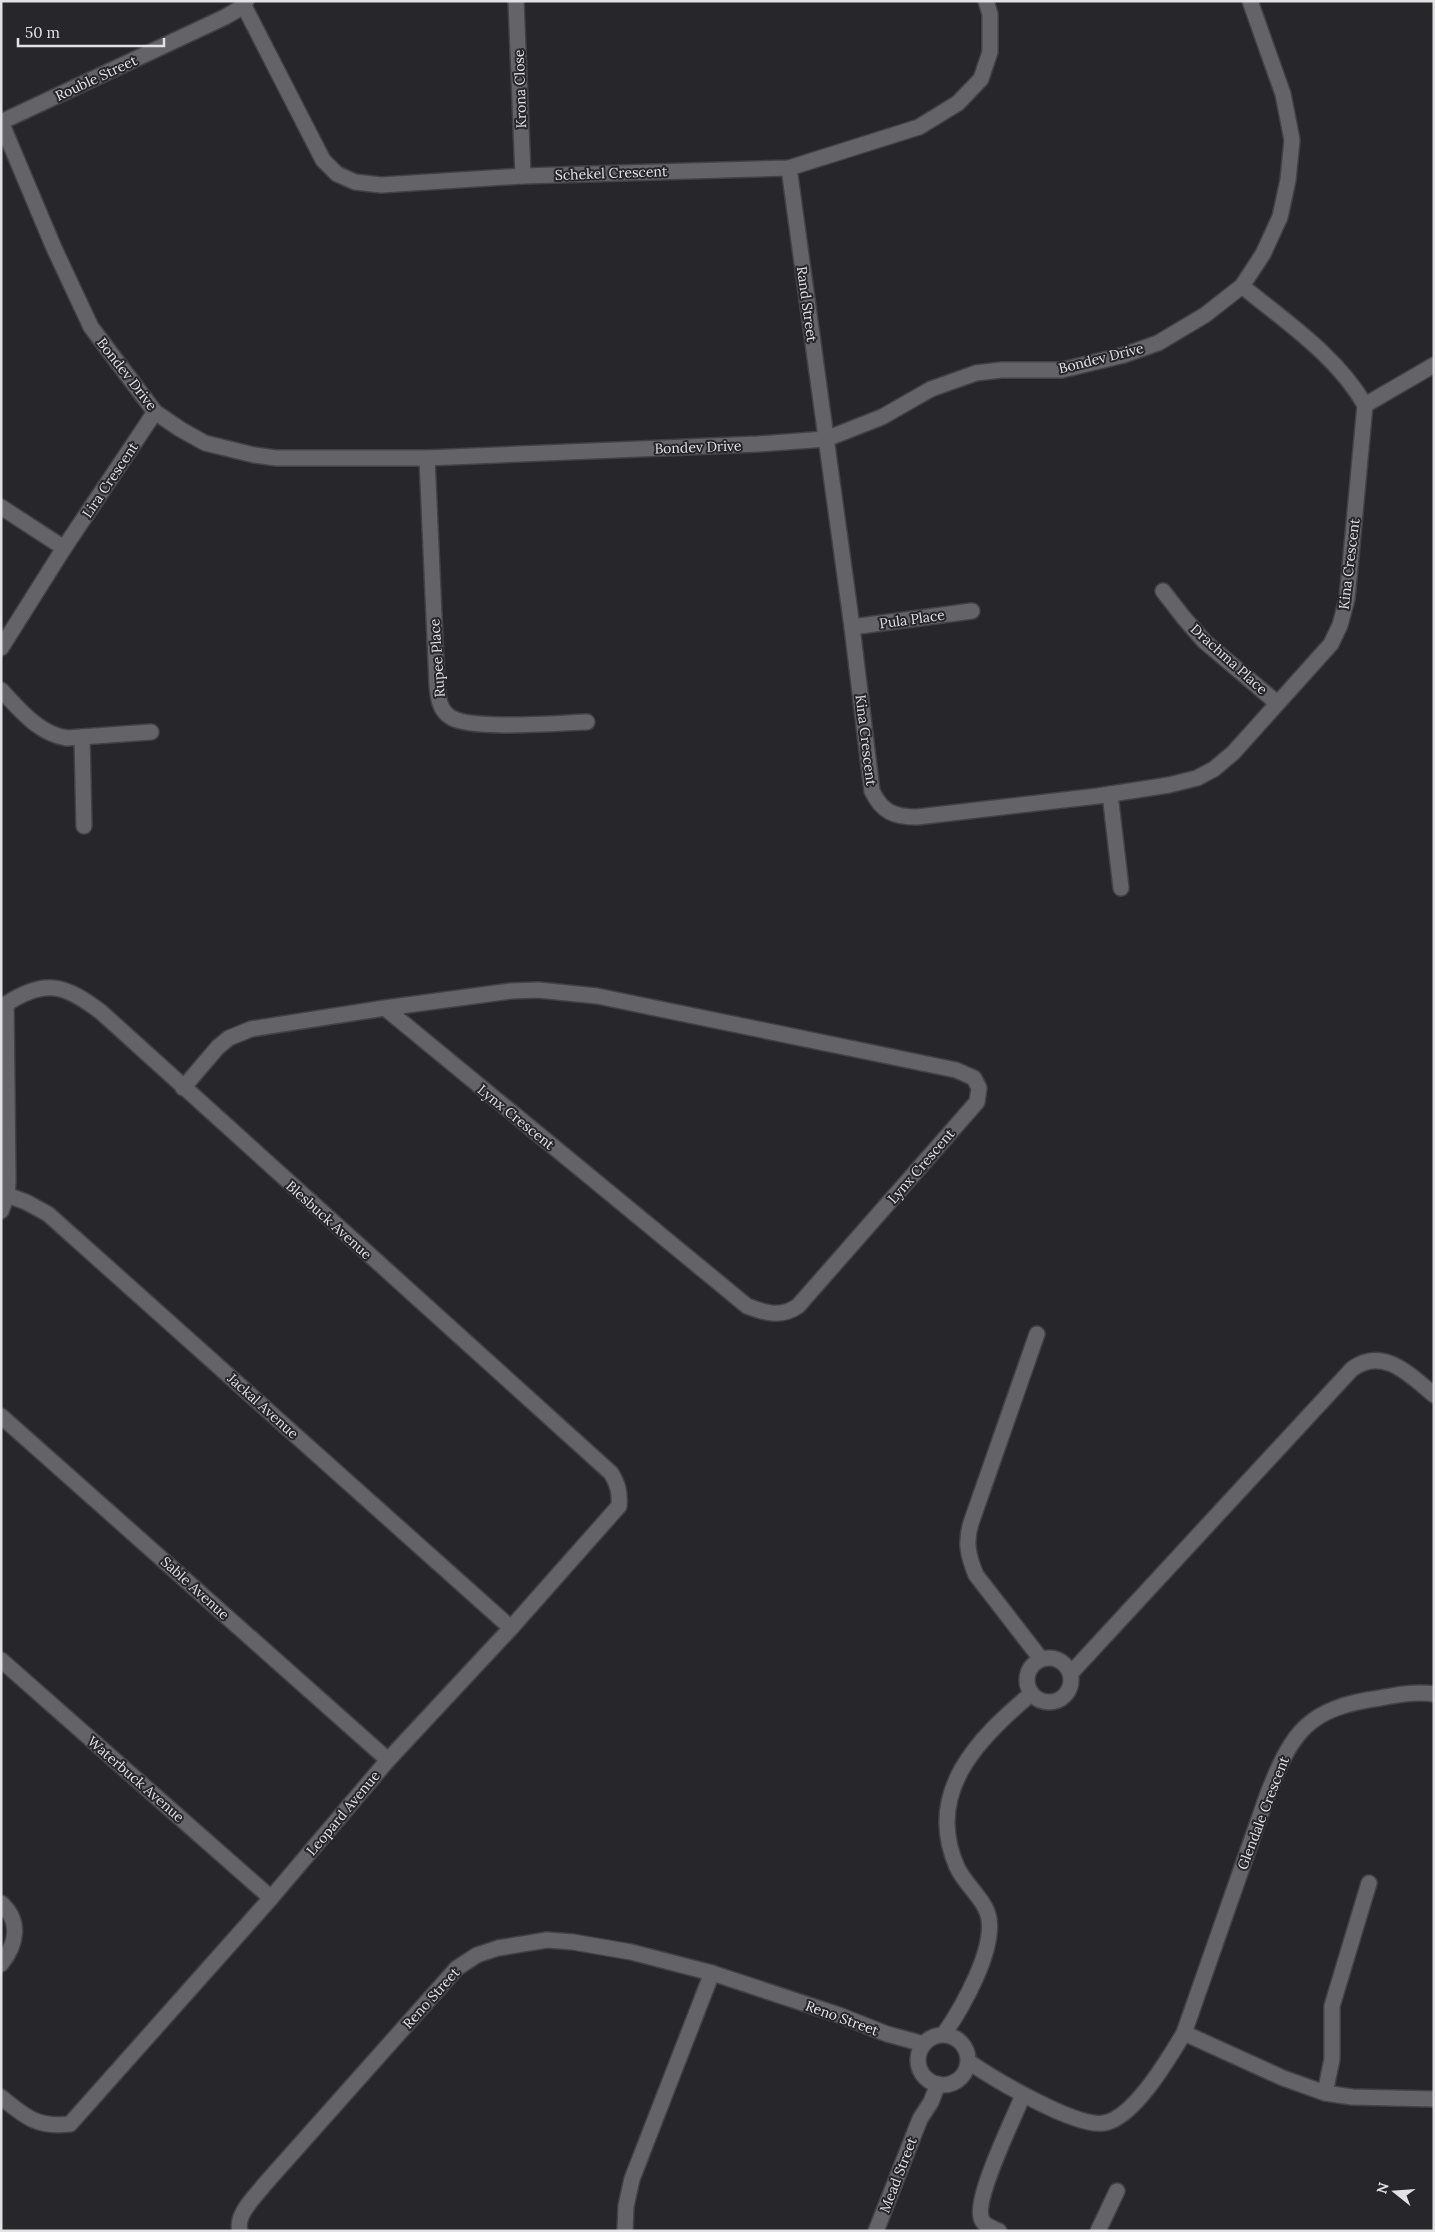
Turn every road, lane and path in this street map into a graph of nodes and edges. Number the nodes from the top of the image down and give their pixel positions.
1 (516, 1) edge
2 (986, 1) edge
3 (1250, 1) edge
4 (245, 4) edge
5 (1, 122) edge
6 (789, 168) junction
7 (523, 176) junction
8 (1242, 286) junction
9 (1434, 365) edge
10 (1365, 405) junction
11 (155, 412) junction
12 (826, 439) junction
13 (427, 458) junction
14 (1, 507) edge
15 (64, 548) junction
16 (1163, 590) dead end
17 (972, 611) dead end
18 (852, 627) junction
19 (1, 648) edge
20 (1, 690) edge
21 (1277, 703) junction
22 (587, 722) dead end
23 (151, 732) dead end
24 (82, 737) junction
25 (1110, 794) junction
26 (84, 826) dead end
27 (1121, 888) dead end
28 (4, 1004) edge
29 (385, 1008) junction
30 (183, 1088) junction
31 (5, 1186) edge
32 (1, 1211) edge
33 (1037, 1334) dead end
34 (1434, 1395) edge
35 (1, 1416) edge
36 (619, 1506) joint
37 (512, 1628) junction
38 (1041, 1659) junction
39 (1, 1660) edge
40 (1070, 1673) junction
41 (1031, 1694) junction
42 (1434, 1694) edge
43 (388, 1760) junction
44 (1369, 1883) dead end
45 (271, 1898) junction
46 (1, 1903) edge
47 (1, 1964) edge
48 (712, 1973) junction
49 (1184, 2033) junction
50 (951, 2037) junction
51 (921, 2051) junction
52 (966, 2069) junction
53 (933, 2082) junction
54 (1325, 2093) junction
55 (1023, 2095) junction
56 (1, 2097) edge
57 (1434, 2099) edge
58 (1117, 2191) dead end
59 (981, 2227) edge
60 (240, 2231) edge
61 (625, 2231) edge
62 (876, 2231) edge
63 (999, 2231) edge
64 (1098, 2231) edge

1 - 7 street, Krona Close
2 - 6 street, Schekel Crescent
3 - 8 street, Bondev Drive
4 - 5 street, Rouble Street
4 - 7 street, Schekel Crescent
5 - 11 street, Bondev Drive
6 - 7 street, Schekel Crescent
6 - 12 street, Rand Street
8 - 10 street
8 - 12 street, Bondev Drive
9 - 10 street
10 - 21 street, Kina Crescent
11 - 13 street, Bondev Drive
11 - 15 street, Lira Crescent
12 - 13 street, Bondev Drive
12 - 18 street, Kina Crescent
13 - 22 street, Rupee Place
14 - 15 street
15 - 19 street, Lira Crescent
16 - 21 street, Drachma Place
17 - 18 street, Pula Place
18 - 25 street, Kina Crescent
20 - 24 street
21 - 25 street, Kina Crescent
23 - 24 street
24 - 26 street
25 - 27 street
28 - 30 street, Blesbuck Avenue
28 - 31 street
29 - 29 street, Lynx Crescent
29 - 30 street, Lynx Crescent
30 - 36 street, Blesbuck Avenue
31 - 32 street
31 - 37 street, Jackal Avenue
33 - 38 street
34 - 40 street
35 - 43 street, Sable Avenue
36 - 37 street, Leopard Avenue
37 - 43 street, Leopard Avenue
38 - 40 street
38 - 41 street
39 - 45 street, Waterbuck Avenue
40 - 41 street
41 - 50 street
42 - 49 street, Glendale Crescent
43 - 45 street, Leopard Avenue
44 - 54 street
45 - 56 street, Leopard Avenue
46 - 47 street
48 - 51 street, Reno Street
48 - 60 street, Reno Street
48 - 61 street
49 - 54 street
49 - 55 street, Glendale Crescent
50 - 51 street
50 - 52 street
51 - 53 street
52 - 53 street
52 - 55 street, Glendale Crescent
53 - 62 street, Mead Street
54 - 57 street
55 - 59 street
58 - 64 street
59 - 63 street

